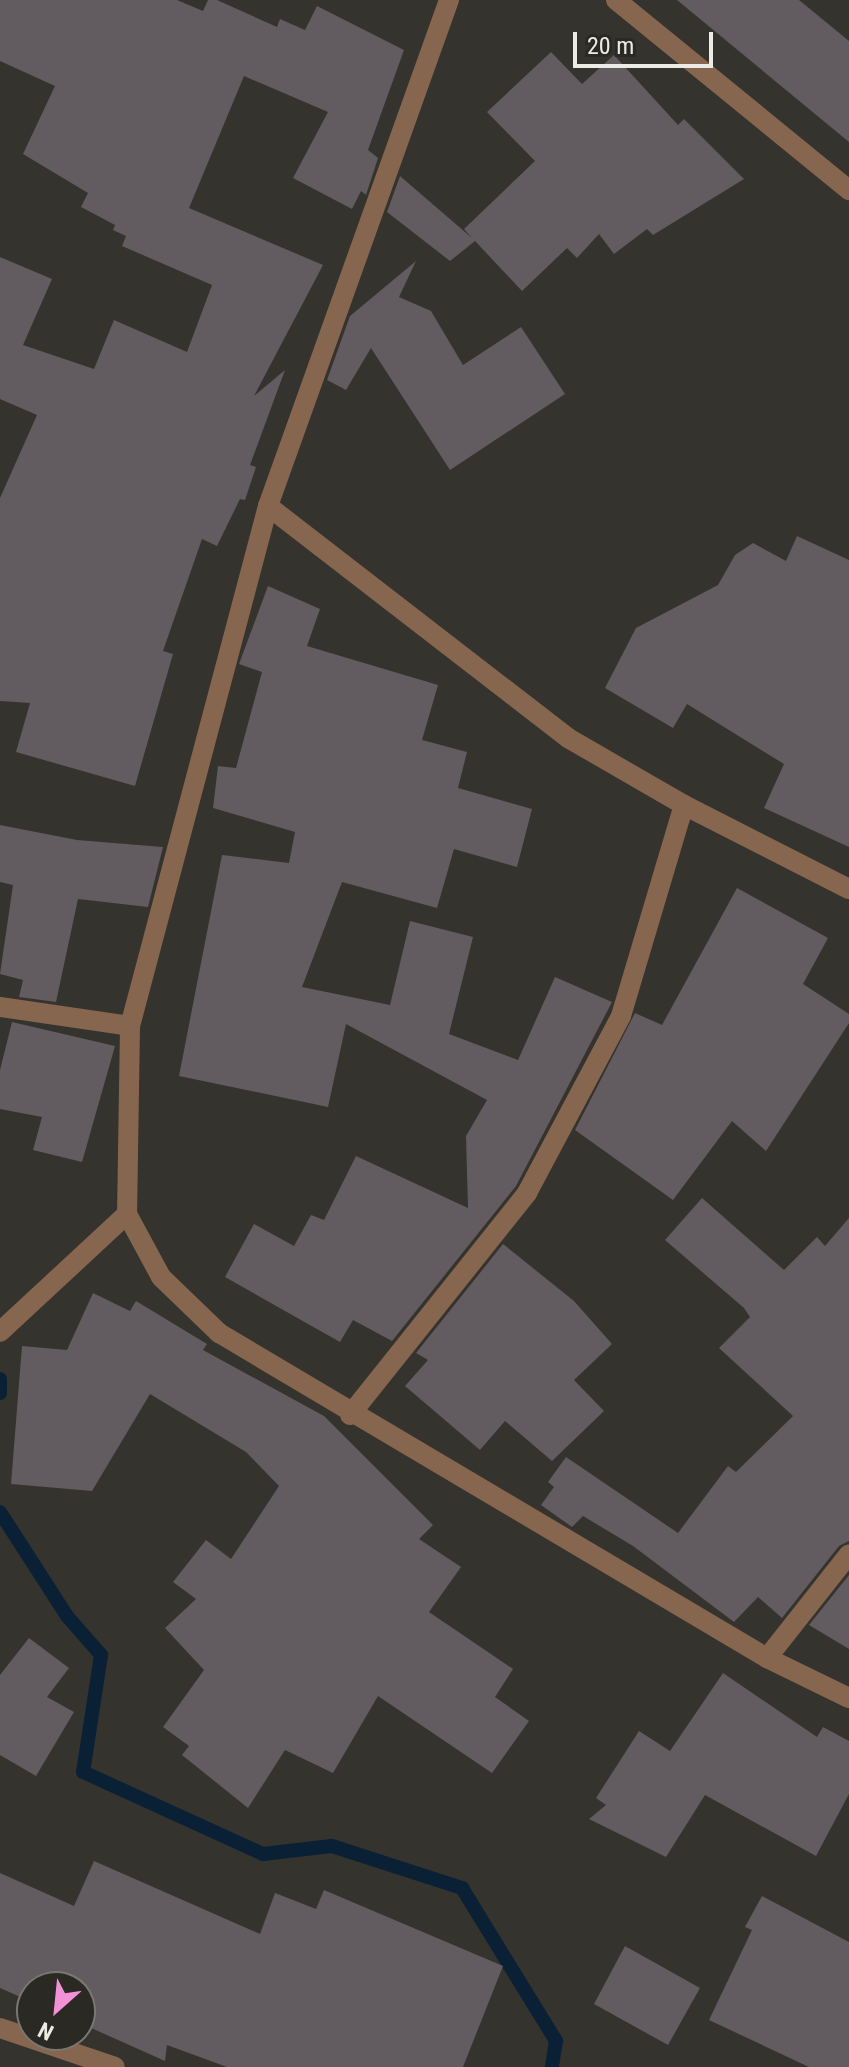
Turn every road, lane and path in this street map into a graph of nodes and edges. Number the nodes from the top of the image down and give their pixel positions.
1 (449, 0) edge
2 (616, 0) edge
3 (849, 190) edge
4 (268, 506) junction
5 (684, 805) junction
6 (849, 889) edge
7 (0, 1007) edge
8 (130, 1026) junction
9 (127, 1214) junction
10 (5, 1326) edge
11 (350, 1415) junction
12 (849, 1554) edge
13 (767, 1658) junction
14 (849, 1698) edge
15 (0, 2028) edge
16 (67, 2061) edge
17 (115, 2067) edge

1 - 4 street
2 - 3 street
4 - 5 street
4 - 8 street
5 - 6 street
5 - 11 street
7 - 8 street
8 - 9 street
9 - 10 street
9 - 11 street
11 - 13 street
12 - 13 street
13 - 14 street
15 - 16 street
16 - 17 street

